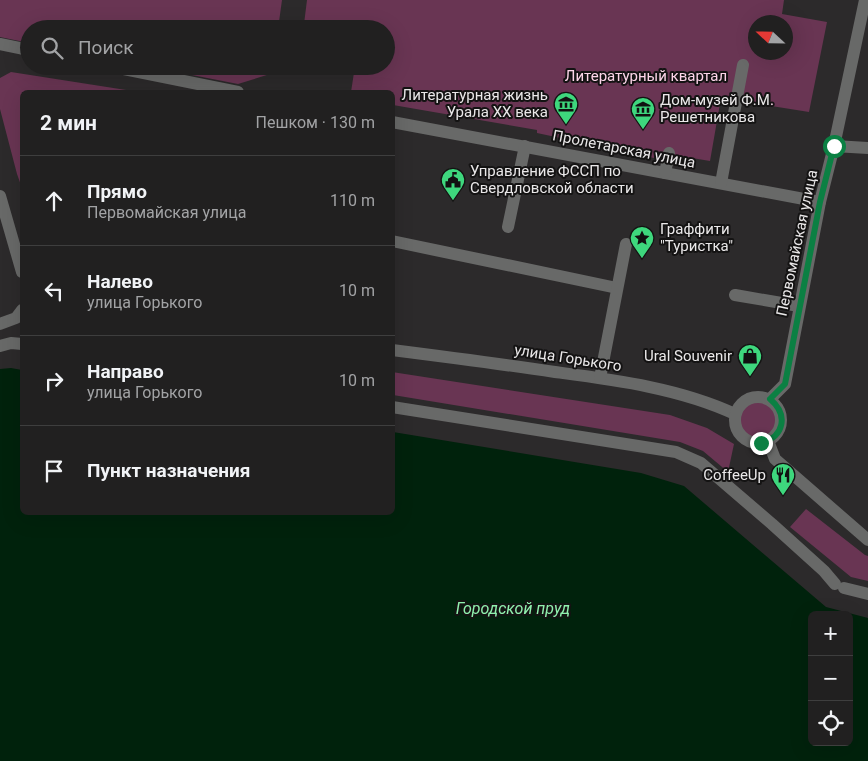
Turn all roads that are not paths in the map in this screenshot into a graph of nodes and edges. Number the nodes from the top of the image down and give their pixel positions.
1 (865, 0) edge
2 (863, 35) edge
3 (0, 44) edge
4 (20, 48) edge
5 (743, 65) dead end
6 (154, 75) edge
7 (228, 90) edge
8 (395, 123) edge
9 (525, 146) junction
10 (834, 146) junction
11 (868, 148) edge
12 (669, 153) dead end
13 (665, 173) junction
14 (721, 184) junction
15 (0, 196) edge
16 (820, 202) junction
17 (508, 227) dead end
18 (395, 242) edge
19 (626, 244) dead end
20 (20, 265) edge
21 (617, 288) junction
22 (735, 295) dead end
23 (799, 306) junction
24 (20, 313) edge
25 (0, 324) edge
26 (20, 344) edge
27 (0, 346) edge
28 (395, 350) edge
29 (600, 378) junction
30 (770, 399) junction
31 (395, 407) edge
32 (735, 414) junction
33 (768, 441) junction
34 (868, 540) edge
35 (868, 594) edge

1 - 2 street, Первомайская улица
2 - 10 street, Первомайская улица
3 - 4 street
5 - 14 street
6 - 7 street
8 - 9 street, Пролетарская улица
9 - 13 street, Пролетарская улица
9 - 17 street
10 - 11 street
10 - 16 street, Первомайская улица
12 - 13 street
13 - 14 street, Пролетарская улица
14 - 16 street, Пролетарская улица
15 - 20 street
16 - 23 street, Первомайская улица
18 - 21 street
19 - 21 street
21 - 29 street
22 - 23 street
23 - 30 street, Первомайская улица
24 - 25 street
26 - 27 street
28 - 29 street, улица Горького
29 - 32 street, улица Горького
30 - 32 street
30 - 33 street
31 - 35 street
32 - 33 street
33 - 34 street

